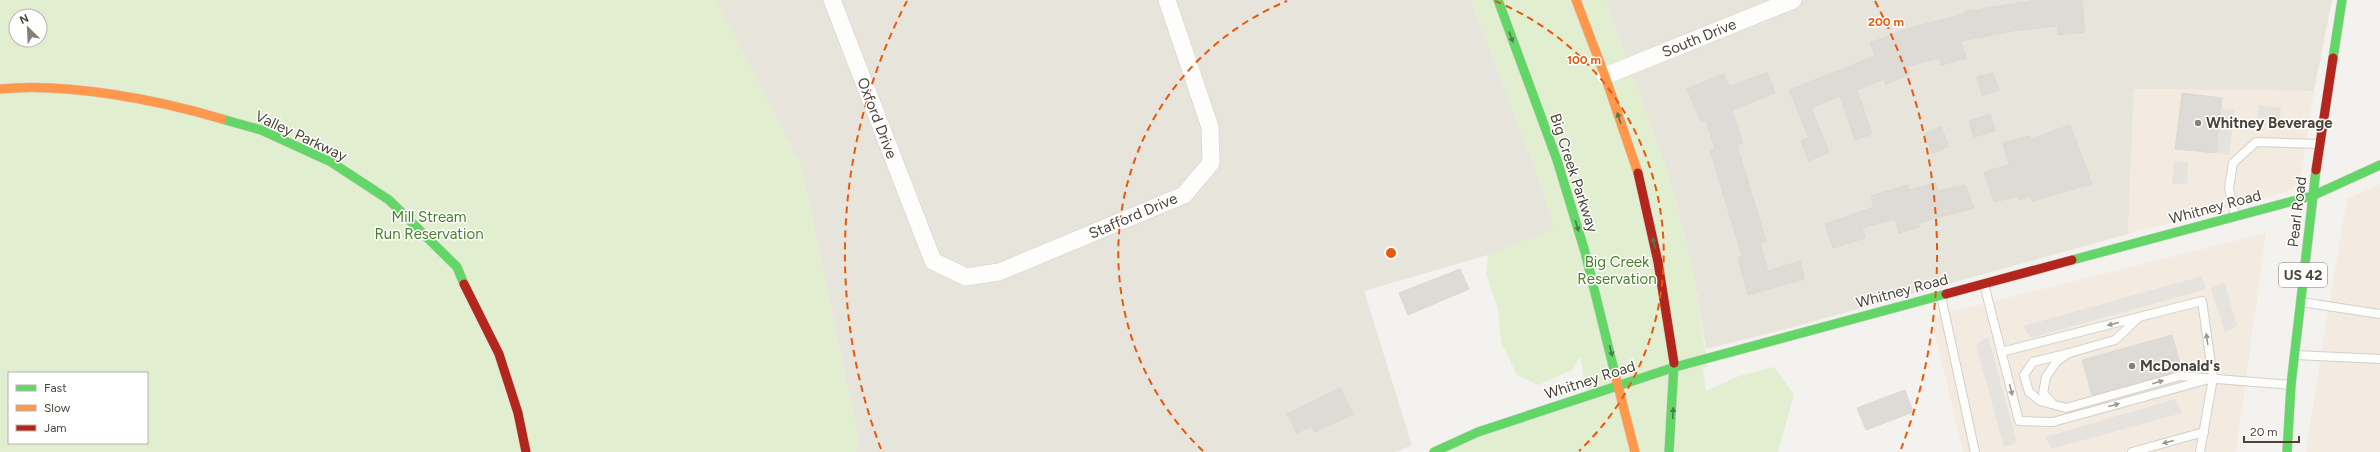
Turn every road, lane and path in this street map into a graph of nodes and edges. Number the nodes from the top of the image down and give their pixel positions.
1 (832, 0) edge
2 (1167, 0) edge
3 (1498, 0) edge
4 (1576, 0) edge
5 (1793, 0) edge
6 (2342, 0) edge
7 (1605, 76) junction
8 (0, 89) edge
9 (2320, 144) junction
10 (2380, 166) edge
11 (2312, 196) junction
12 (2235, 216) junction
13 (922, 235) joint
14 (1984, 284) junction
15 (1940, 295) junction
16 (2300, 302) junction
17 (2380, 314) edge
18 (2138, 317) junction
19 (2001, 352) junction
20 (2068, 352) junction
21 (2295, 355) junction
22 (2380, 359) edge
23 (1675, 367) junction
24 (2213, 378) junction
25 (1620, 384) junction
26 (2291, 386) junction
27 (2052, 403) junction
28 (2204, 432) junction
29 (526, 452) edge
30 (1434, 452) edge
31 (1635, 452) edge
32 (1669, 452) edge
33 (1974, 452) edge
34 (2132, 452) edge
35 (2200, 452) edge
36 (2287, 452) edge

1 - 13 street, Oxford Drive
2 - 13 street, Stafford Drive
3 -> 25 street, Big Creek Parkway
4 - 7 street
5 - 7 street, South Drive
6 - 9 street, Pearl Road / US 42
23 -> 7 street
8 - 29 street, Valley Parkway
9 - 11 street, Pearl Road / US 42
9 - 12 lane
10 - 11 street, Whitney Road
11 - 12 street, Whitney Road
11 - 16 street, Pearl Road / US 42
12 - 14 street, Whitney Road
14 - 15 street, Whitney Road
14 - 19 lane
15 - 23 street, Whitney Road
15 - 33 lane
16 - 17 lane
16 - 21 street, Pearl Road / US 42
18 -> 19 lane
18 - 20 lane
24 -> 18 lane
19 -> 24 lane
20 - 27 lane
20 - 27 lane
21 - 22 lane
21 - 26 street, Pearl Road / US 42
23 - 25 street, Whitney Road
32 -> 23 street
24 - 26 lane
27 -> 24 lane
24 - 28 lane
25 - 30 street, Whitney Road
25 - 31 street, Big Creek Parkway
26 - 36 street, Pearl Road / US 42
28 -> 34 lane
28 - 35 lane

